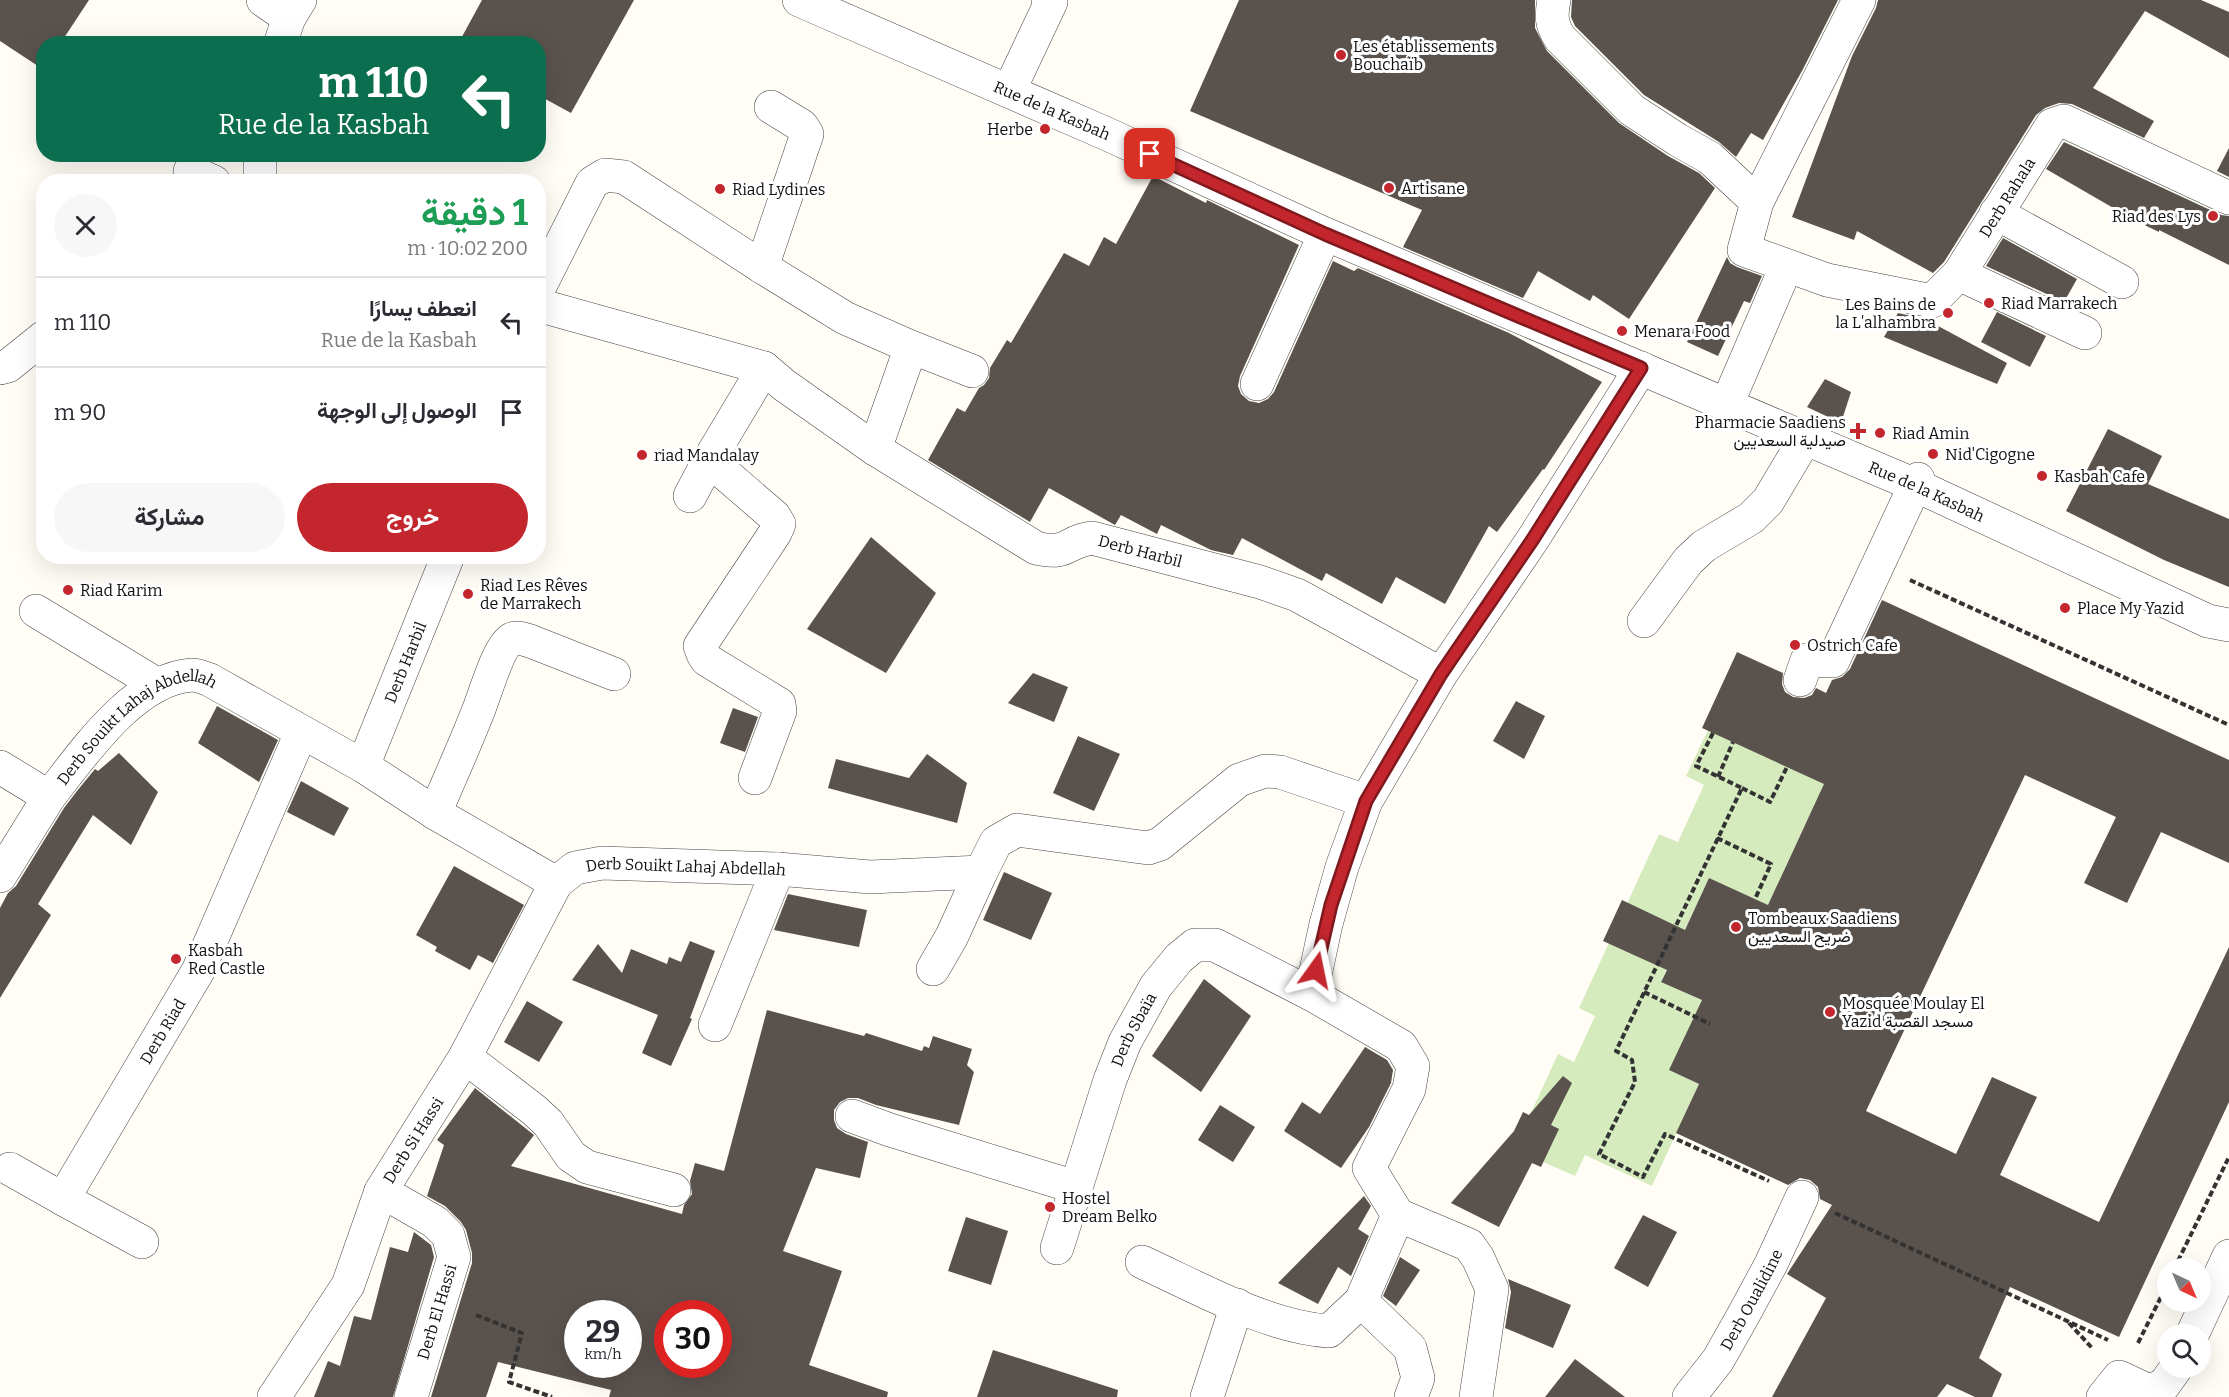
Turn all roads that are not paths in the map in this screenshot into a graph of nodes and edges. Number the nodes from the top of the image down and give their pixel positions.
1 (799, 0) edge
2 (1048, 0) edge
3 (1554, 0) edge
4 (1859, 0) edge
5 (1008, 91) junction
6 (771, 108) dead end
7 (2229, 198) edge
8 (1757, 201) junction
9 (1996, 213) junction
10 (1325, 234) junction
11 (762, 267) junction
12 (1786, 267) junction
13 (546, 274) edge
14 (1959, 274) junction
15 (2122, 282) dead end
16 (546, 307) edge
17 (2085, 333) dead end
18 (36, 343) edge
19 (911, 347) junction
20 (0, 368) edge
21 (764, 368) junction
22 (1641, 368) junction
23 (972, 371) dead end
24 (1257, 384) dead end
25 (1727, 404) junction
26 (1805, 439) junction
27 (875, 449) junction
28 (709, 460) junction
29 (1917, 482) junction
30 (690, 496) dead end
31 (445, 564) edge
32 (36, 611) dead end
33 (1644, 621) dead end
34 (2229, 625) edge
35 (1441, 674) junction
36 (614, 675) dead end
37 (1800, 680) dead end
38 (158, 685) junction
39 (301, 733) junction
40 (363, 766) junction
41 (0, 767) edge
42 (755, 778) dead end
43 (49, 796) junction
44 (1366, 801) junction
45 (435, 813) junction
46 (778, 869) junction
47 (981, 872) junction
48 (0, 876) edge
49 (556, 883) junction
50 (933, 969) dead end
51 (1311, 994) junction
52 (715, 1025) dead end
53 (465, 1057) junction
54 (852, 1116) dead end
55 (10, 1169) dead end
56 (1075, 1187) junction
57 (674, 1190) dead end
58 (381, 1191) junction
59 (1802, 1197) road end
60 (63, 1198) junction
61 (1398, 1215) junction
62 (142, 1242) dead end
63 (1057, 1248) dead end
64 (2229, 1256) edge
65 (1142, 1262) dead end
66 (1360, 1301) junction
67 (1237, 1305) junction
68 (2197, 1324) edge
69 (2169, 1378) edge
70 (274, 1397) edge
71 (411, 1397) edge
72 (1208, 1397) edge
73 (1411, 1397) edge
74 (1476, 1397) edge
75 (1689, 1397) edge
76 (2103, 1397) edge

1 - 5 street, Rue de la Kasbah
2 - 5 street
3 - 8 street
4 - 8 street, Derb Rahala
5 - 10 street, Rue de la Kasbah
6 - 11 street
7 - 9 street, Derb Rahala
8 - 12 street, Derb Rahala
9 - 14 street, Derb Rahala
9 - 15 street
10 - 22 street, Rue de la Kasbah
10 - 24 street
11 - 13 street
11 - 19 street
12 - 14 street, Derb Rahala
12 - 25 street
14 - 17 street
16 - 21 street
18 - 20 street
19 - 23 street
19 - 27 street
21 - 27 street, Derb Harbil
21 - 28 street
22 - 25 street, Rue de la Kasbah
22 - 35 street
25 - 26 street, Rue de la Kasbah
26 - 29 street, Rue de la Kasbah
26 - 33 street
27 - 35 street, Derb Harbil
28 - 30 street
28 - 42 street
29 - 34 street, Rue de la Kasbah
29 - 37 street
31 - 40 street, Derb Harbil
32 - 38 street
35 - 44 street
36 - 45 street
38 - 39 street, Derb Souikt Lahaj Abdellah
38 - 43 street, Derb Souikt Lahaj Abdellah
39 - 40 street, Derb Souikt Lahaj Abdellah
39 - 60 street, Derb Riad
40 - 45 street, Derb Souikt Lahaj Abdellah
41 - 43 street, Derb Souikt Lahaj Abdellah
43 - 48 street
44 - 47 street
44 - 51 street
45 - 49 street, Derb Souikt Lahaj Abdellah
46 - 47 street, Derb Souikt Lahaj Abdellah
46 - 49 street, Derb Souikt Lahaj Abdellah
46 - 52 street
47 - 50 street
49 - 53 street, Derb Si Hassi
51 - 56 street, Derb Sbaïa
51 - 61 street, Derb Sbaïa
53 - 57 street
53 - 58 street, Derb Si Hassi
54 - 56 street
55 - 60 street
56 - 63 street, Derb Sbaïa
58 - 70 street, Derb Si Hassi
58 - 71 street, Derb El Hassi
59 - 75 street, Derb Oualidine
60 - 62 street
61 - 66 street
61 - 74 street
64 - 68 street
65 - 67 street
66 - 67 street
66 - 73 street
67 - 72 street
69 - 76 street

